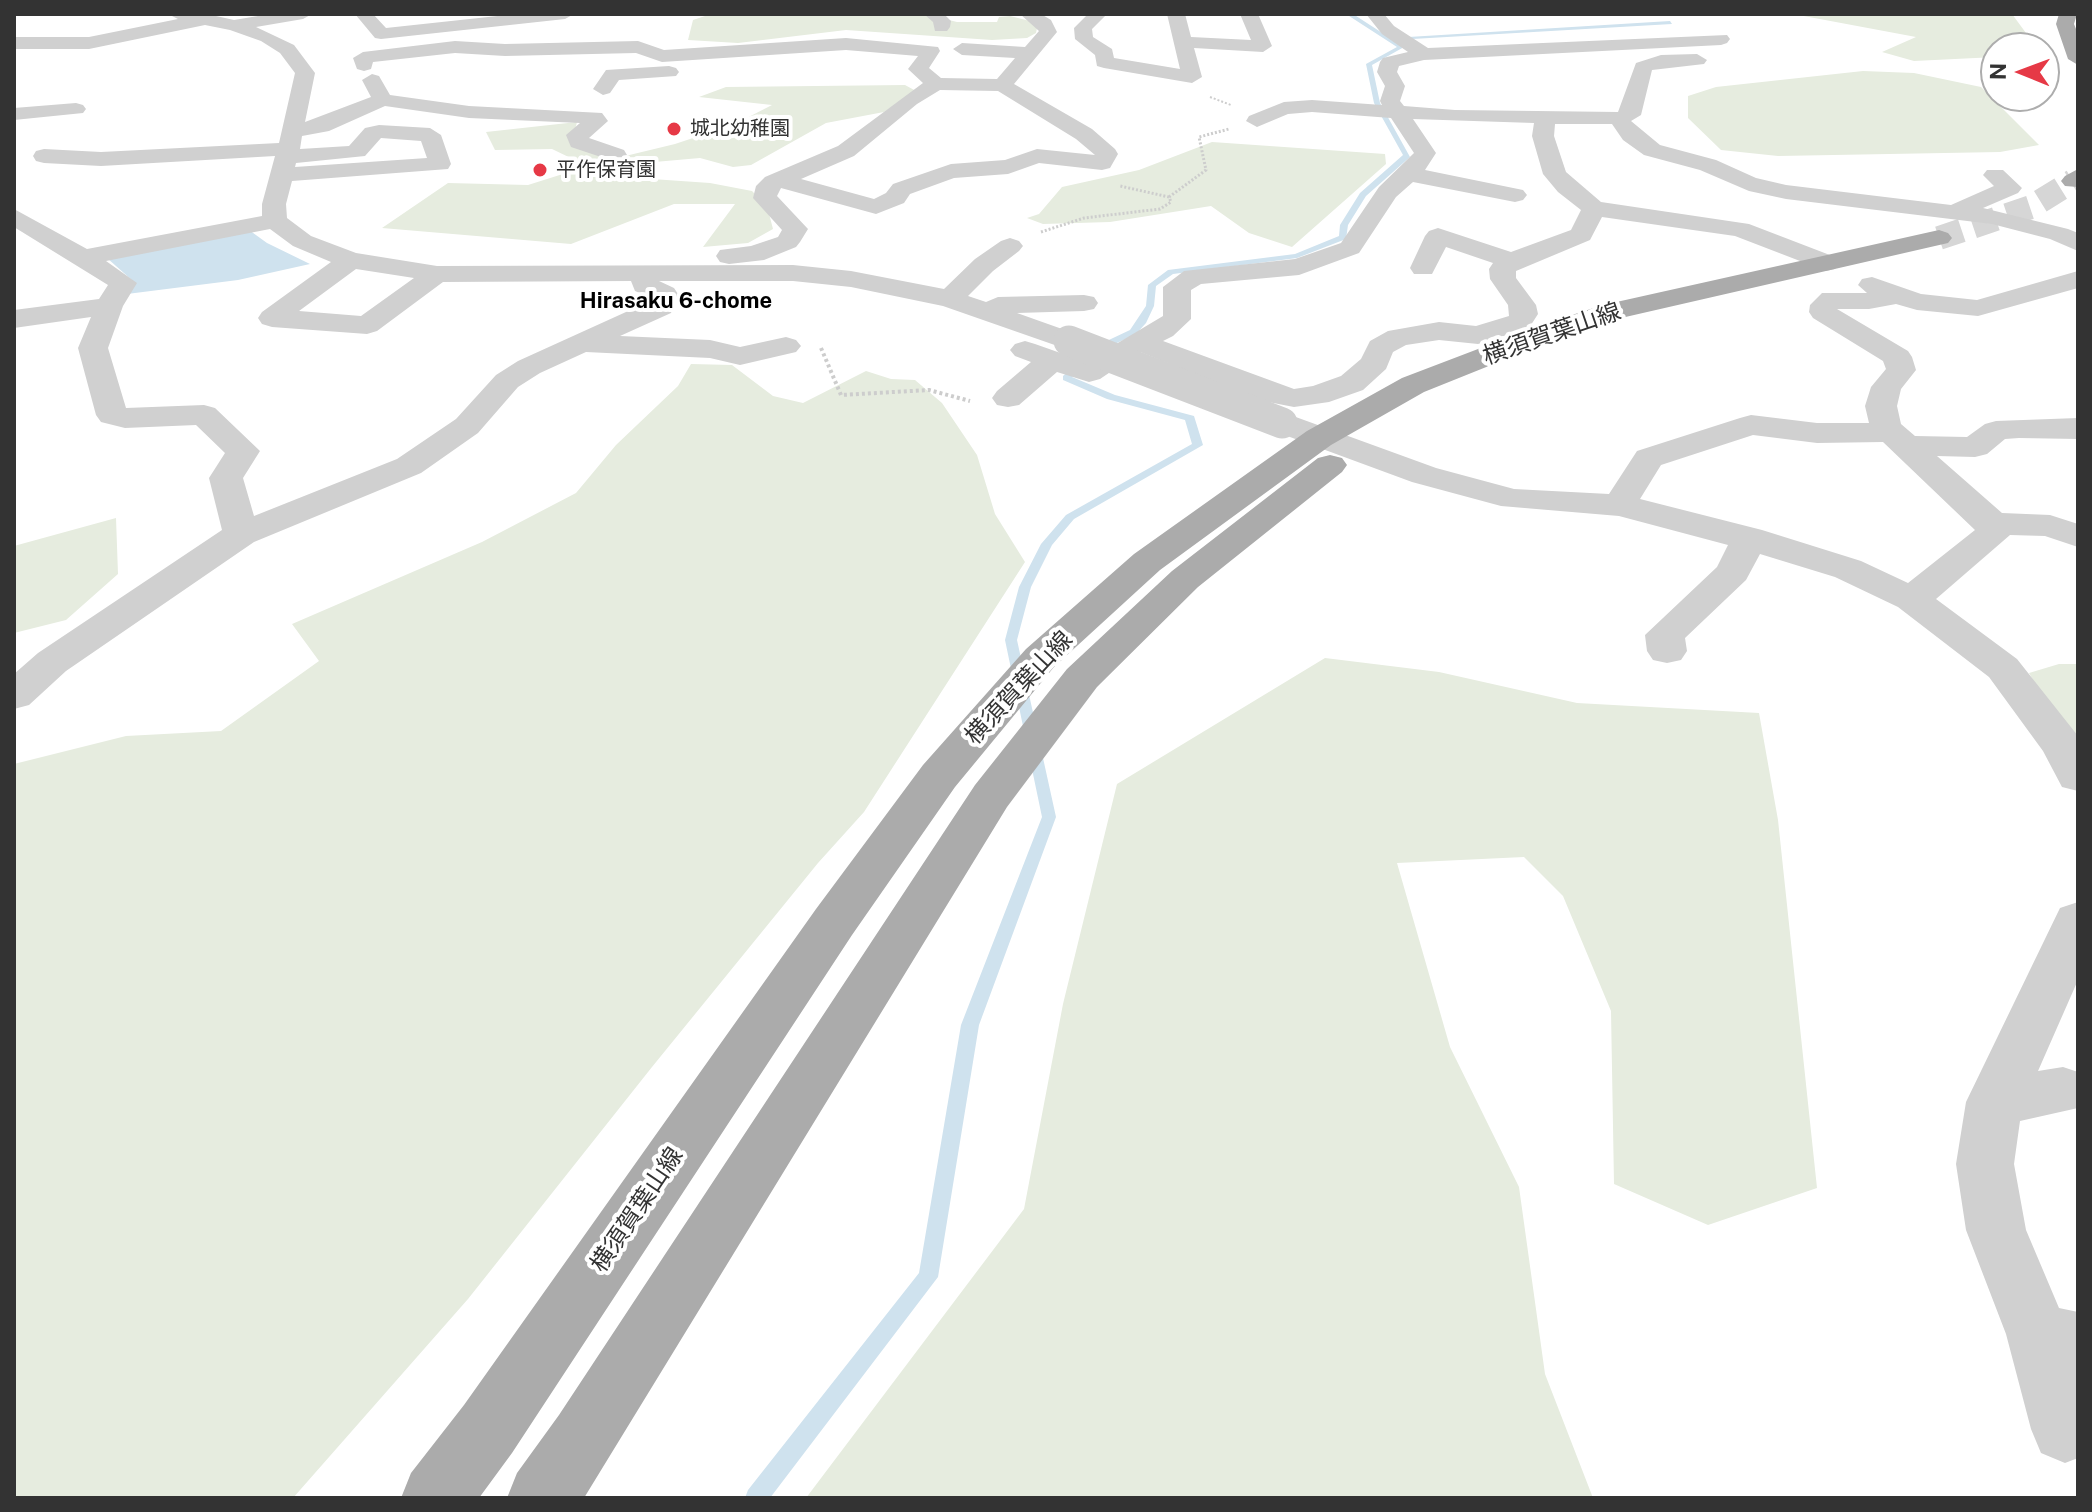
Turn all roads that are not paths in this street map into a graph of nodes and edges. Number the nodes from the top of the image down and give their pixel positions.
1 (180, 14) edge
2 (398, 14) edge
3 (565, 14) edge
4 (1029, 14) edge
5 (1176, 14) edge
6 (1249, 14) edge
7 (1375, 14) edge
8 (2068, 14) edge
9 (295, 15) edge
10 (366, 16) edge
11 (1094, 17) edge
12 (206, 19) junction
13 (1689, 21) dead end
14 (234, 25) junction
15 (32, 26) dead end
16 (381, 34) junction
17 (122, 37) junction
18 (1721, 39) junction
19 (1185, 42) junction
20 (14, 43) edge
21 (765, 49) junction
22 (962, 49) dead end
23 (1031, 53) junction
24 (1424, 54) junction
25 (2078, 59) edge
26 (359, 64) junction
27 (658, 64) junction
28 (1458, 66) dead end
29 (724, 72) dead end
30 (766, 72) dead end
31 (1387, 72) junction
32 (936, 84) junction
33 (1002, 85) junction
34 (603, 89) dead end
35 (383, 100) junction
36 (76, 109) dead end
37 (1399, 111) junction
38 (14, 114) edge
39 (1261, 118) road end
40 (1618, 118) junction
41 (1545, 119) junction
42 (266, 123) dead end
43 (84, 136) dead end
44 (289, 147) junction
45 (616, 155) dead end
46 (1409, 174) junction
47 (1995, 175) dead end
48 (779, 180) junction
49 (1515, 195) dead end
50 (1594, 208) junction
51 (1957, 211) junction
52 (15, 216) edge
53 (275, 221) junction
54 (2076, 239) edge
55 (1950, 242) tunnel mouth
56 (1010, 246) road end
57 (585, 250) dead end
58 (83, 258) junction
59 (351, 260) junction
60 (1512, 261) junction
61 (656, 268) junction
62 (1423, 268) dead end
63 (1837, 269) junction
64 (437, 274) junction
65 (2078, 279) edge
66 (1898, 295) junction
67 (950, 299) junction
68 (1084, 303) dead end
69 (109, 306) junction
70 (14, 319) edge
71 (1137, 341) junction
72 (584, 344) junction
73 (786, 346) road end
74 (1061, 350) junction
75 (1008, 398) road end
76 (2078, 428) edge
77 (1901, 439) junction
78 (1335, 444) junction
79 (1619, 505) junction
80 (1993, 523) junction
81 (241, 534) junction
82 (2078, 536) edge
83 (1749, 538) junction
84 (1912, 599) junction
85 (1667, 651) dead end
86 (14, 696) edge
87 (974, 775) junction
88 (2078, 776) edge
89 (2078, 921) edge
90 (2063, 1090) dead end
91 (1994, 1102) junction
92 (2058, 1339) edge
93 (2065, 1429) dead end
94 (436, 1498) edge
95 (542, 1498) edge

1 - 12 street
2 - 10 street
3 - 16 street
4 - 23 street
5 - 19 street
6 - 19 street
7 - 24 street
8 - 25 main road
9 - 14 street
10 - 16 street
11 - 19 street
12 - 14 street
12 - 17 street
13 - 18 street
14 - 44 street
15 - 17 street
16 - 26 street
17 - 20 street
18 - 24 street
18 - 40 street
21 - 27 street
21 - 30 street
21 - 32 street
22 - 23 street
23 - 33 street
24 - 31 street
26 - 27 street
26 - 35 street
27 - 29 street
27 - 34 street
28 - 31 street
31 - 37 street
32 - 33 street
32 - 48 street
33 - 48 street
35 - 44 street
35 - 45 street
36 - 38 street
37 - 39 street
37 - 41 street
37 - 46 street
40 - 41 street
40 - 51 street
41 - 50 street
42 - 44 street
43 - 44 street
44 - 44 street
44 - 53 street
46 - 49 street
46 - 71 street
47 - 51 street
48 - 61 street
50 - 60 street
50 - 63 street
51 - 54 street
52 - 58 street
53 - 58 street
53 - 59 street
55 - 63 main road, 横須賀葉山線
56 - 67 street
57 - 61 street
58 - 69 street
59 - 64 street
59 - 64 street
60 - 62 street
60 - 71 street
61 - 64 street
61 - 67 street
61 - 72 street
63 - 66 street
63 - 78 main road, 横須賀葉山線
65 - 66 street
66 - 77 street
67 - 68 street
67 - 74 street
67 - 74 street
69 - 70 street
69 - 81 street
71 - 74 street
72 - 73 street
72 - 81 street
74 - 75 street
74 - 78 street, bridge
76 - 77 street
77 - 79 street
77 - 80 street
78 - 79 street
78 - 87 main road, 横須賀葉山線
78 - 87 main road, 横須賀葉山線
79 - 83 street
80 - 82 street
80 - 84 street
81 - 86 street
83 - 84 street
83 - 85 street
84 - 88 street
87 - 94 main road, 横須賀葉山線
87 - 95 main road, 横須賀葉山線
89 - 91 street
90 - 91 street
91 - 92 street
92 - 93 street

